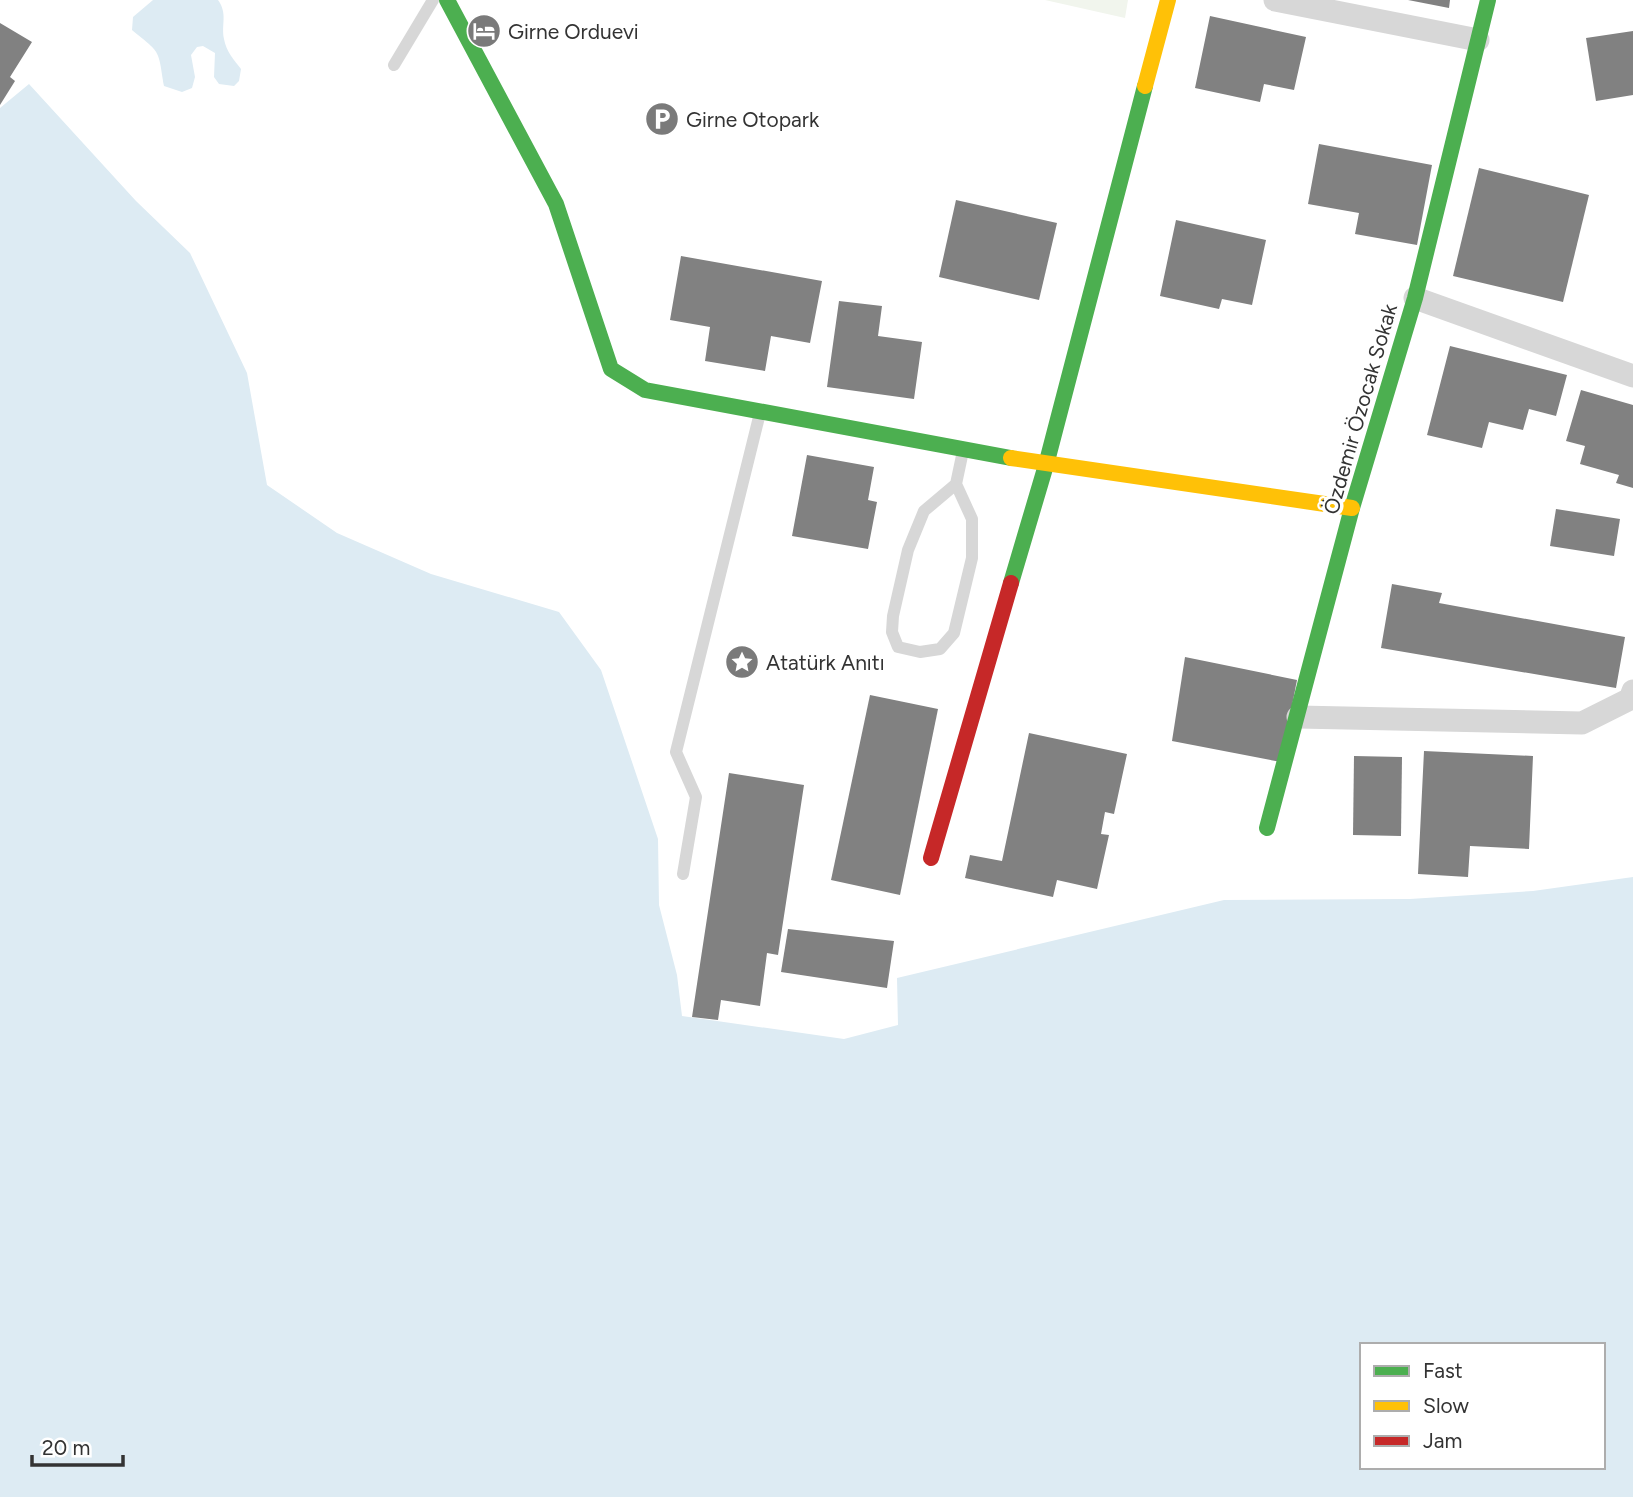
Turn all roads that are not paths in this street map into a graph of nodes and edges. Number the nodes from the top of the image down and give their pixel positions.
1 (433, 0) edge
2 (447, 0) edge
3 (1168, 0) edge
4 (1275, 0) edge
5 (1488, 0) edge
6 (1478, 40) junction
7 (394, 65) dead end
8 (1415, 298) junction
9 (1633, 376) edge
10 (761, 409) junction
11 (963, 451) junction
12 (1046, 465) junction
13 (956, 484) junction
14 (1352, 508) junction
15 (1633, 691) edge
16 (1298, 717) junction
17 (1267, 828) dead end
18 (931, 858) dead end
19 (683, 874) dead end

1 - 7 lane
2 - 10 street
3 - 12 street
4 - 6 street
5 - 6 street, Özdemir Özocak Sokak
6 - 8 street, Özdemir Özocak Sokak
8 - 9 street
8 - 14 street, Özdemir Özocak Sokak
10 - 11 street
10 - 19 lane
11 - 12 street
11 - 13 lane
12 - 14 street
12 - 18 street
13 - 13 lane
14 - 16 street, Özdemir Özocak Sokak
15 - 16 street
16 - 17 street, Özdemir Özocak Sokak

